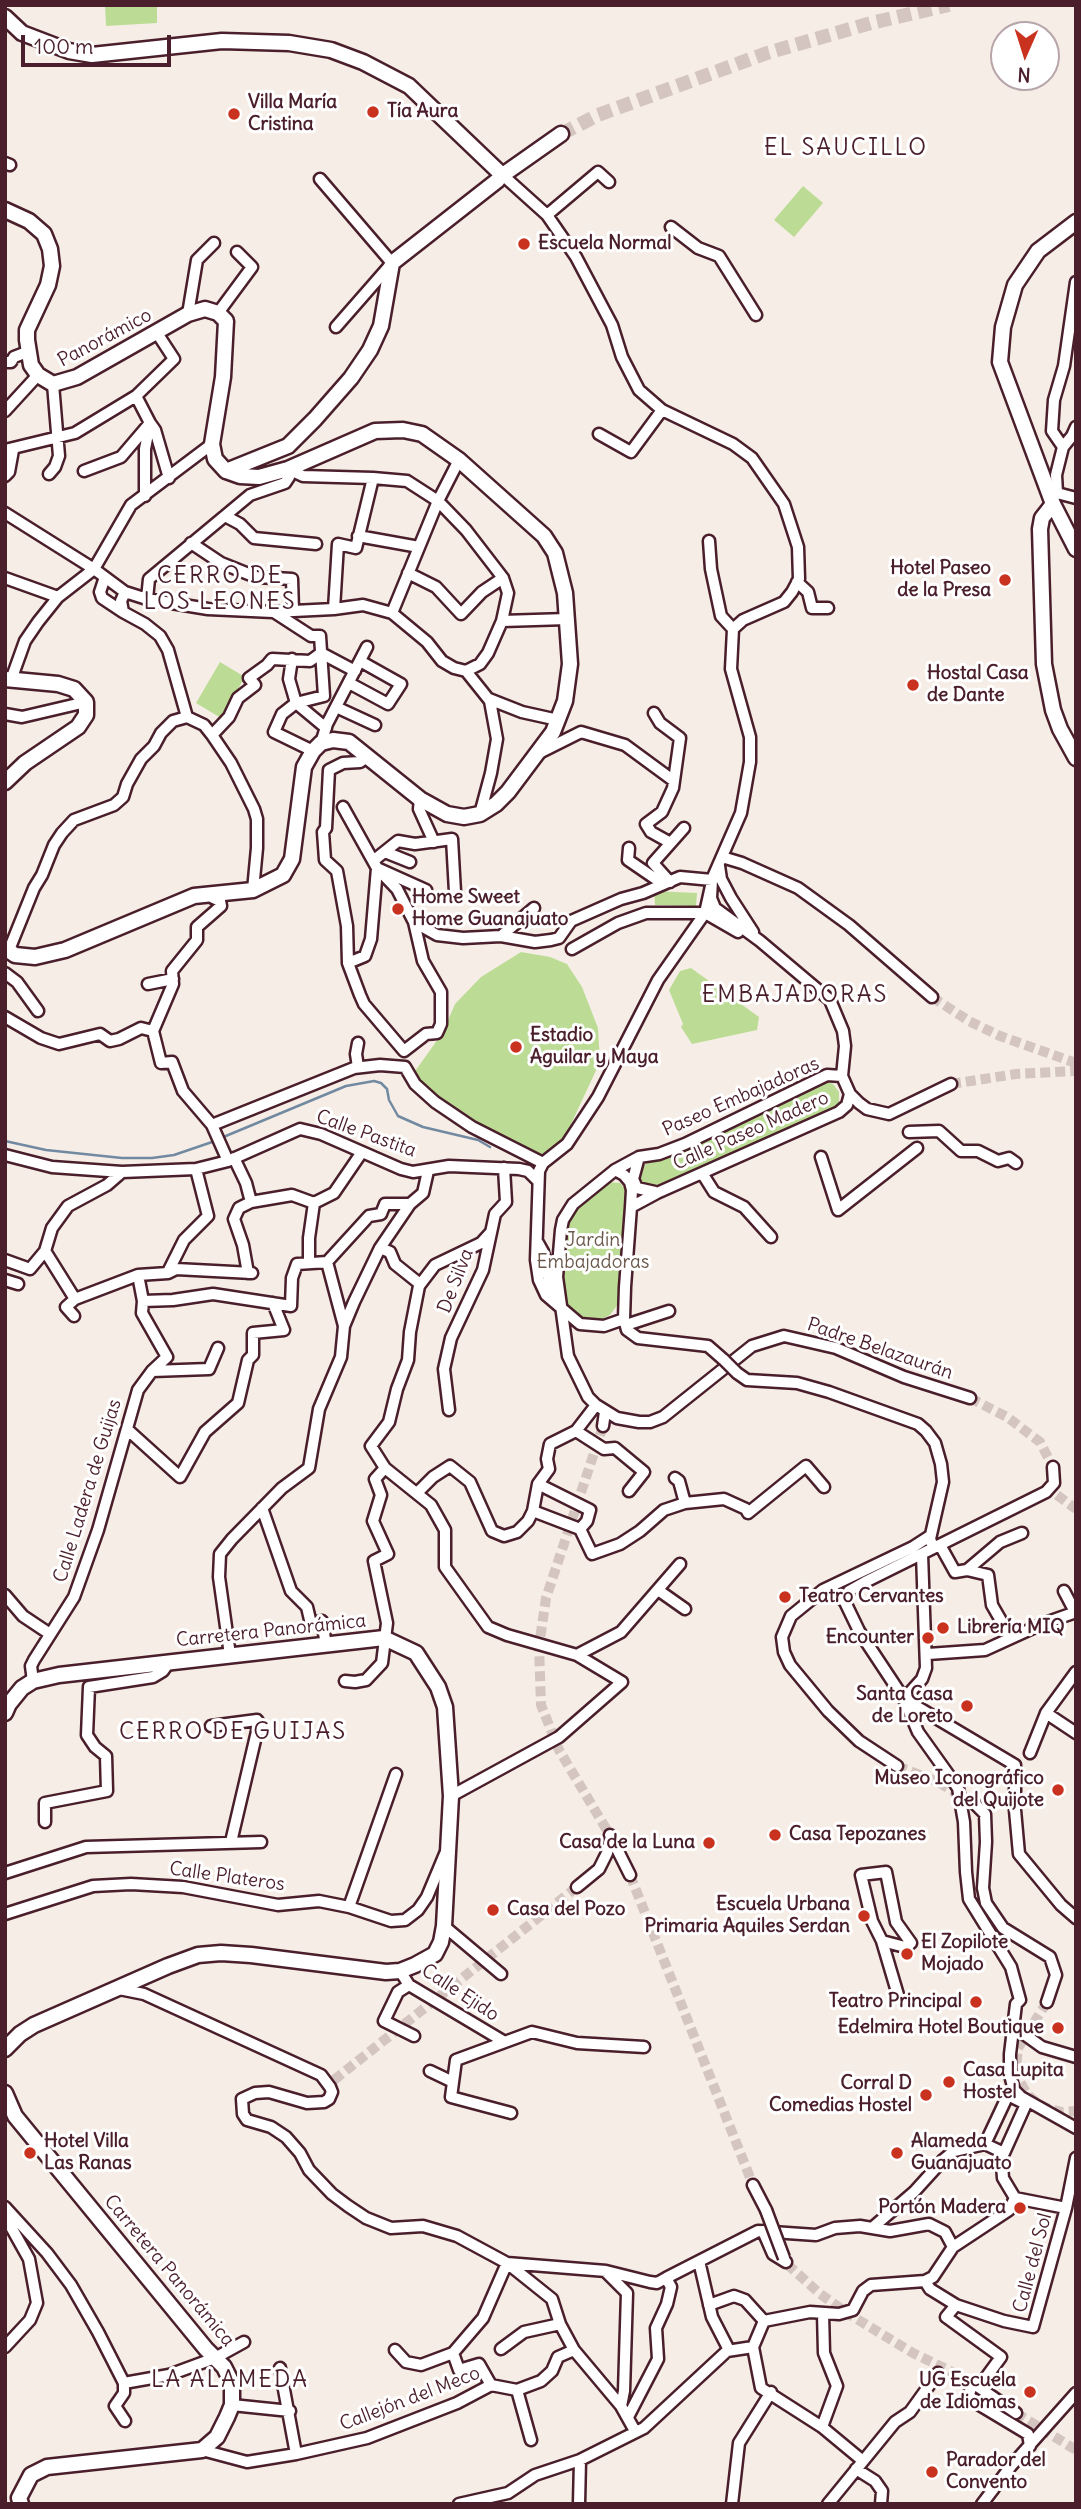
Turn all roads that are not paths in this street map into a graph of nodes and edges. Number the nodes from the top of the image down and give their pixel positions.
1 (5, 17) edge
2 (561, 134) tunnel mouth
3 (503, 176) junction
4 (320, 178) dead end
5 (609, 182) dead end
6 (5, 210) edge
7 (547, 215) junction
8 (1076, 222) edge
9 (671, 227) dead end
10 (214, 243) dead end
11 (237, 252) dead end
12 (392, 262) junction
13 (1076, 282) edge
14 (218, 313) junction
15 (188, 314) junction
16 (756, 315) dead end
17 (336, 327) dead end
18 (157, 333) junction
19 (27, 352) junction
20 (5, 362) edge
21 (38, 375) junction
22 (53, 384) junction
23 (136, 396) junction
24 (662, 410) junction
25 (5, 411) edge
26 (150, 423) junction
27 (599, 434) dead end
28 (1075, 434) edge
29 (57, 439) junction
30 (212, 444) junction
31 (1063, 447) junction
32 (9, 450) edge
33 (459, 460) junction
34 (288, 468) junction
35 (84, 471) dead end
36 (226, 471) junction
37 (49, 474) dead end
38 (5, 476) edge
39 (259, 477) junction
40 (169, 478) junction
41 (373, 478) junction
42 (262, 492) junction
43 (145, 496) junction
44 (1054, 498) junction
45 (1076, 498) edge
46 (438, 501) junction
47 (5, 513) edge
48 (225, 516) junction
49 (358, 536) junction
50 (709, 541) dead end
51 (191, 543) junction
52 (316, 544) dead end
53 (419, 547) junction
54 (1076, 550) edge
55 (94, 569) junction
56 (408, 573) junction
57 (105, 577) junction
58 (5, 578) edge
59 (503, 578) junction
60 (797, 582) junction
61 (125, 592) junction
62 (58, 597) junction
63 (147, 599) junction
64 (828, 608) dead end
65 (334, 609) junction
66 (292, 610) junction
67 (123, 612) junction
68 (273, 612) junction
69 (392, 613) junction
70 (567, 619) junction
71 (502, 621) junction
72 (733, 629) junction
73 (367, 647) dead end
74 (321, 653) junction
75 (292, 659) junction
76 (360, 661) junction
77 (355, 671) junction
78 (466, 671) junction
79 (8, 679) edge
80 (349, 683) junction
81 (489, 699) junction
82 (86, 702) junction
83 (296, 702) junction
84 (336, 707) junction
85 (654, 713) dead end
86 (5, 714) edge
87 (187, 717) junction
88 (558, 720) junction
89 (375, 725) dead end
90 (212, 735) junction
91 (320, 741) junction
92 (538, 754) junction
93 (368, 756) junction
94 (1076, 758) edge
95 (674, 781) junction
96 (5, 782) edge
97 (420, 799) junction
98 (344, 807) dead end
99 (480, 814) junction
100 (684, 828) dead end
101 (434, 842) junction
102 (669, 842) junction
103 (629, 848) dead end
104 (385, 852) junction
105 (721, 860) junction
106 (410, 862) dead end
107 (375, 865) junction
108 (712, 880) junction
109 (666, 883) junction
110 (253, 890) junction
111 (426, 890) dead end
112 (455, 892) dead end
113 (212, 893) junction
114 (534, 908) dead end
115 (705, 913) junction
116 (414, 922) junction
117 (501, 936) junction
118 (760, 941) junction
119 (7, 949) edge
120 (572, 949) dead end
121 (348, 963) junction
122 (5, 973) edge
123 (173, 979) junction
124 (148, 984) dead end
125 (932, 997) tunnel mouth
126 (38, 1011) dead end
127 (5, 1017) edge
128 (153, 1031) junction
129 (358, 1043) dead end
130 (358, 1067) junction
131 (842, 1076) junction
132 (951, 1084) tunnel mouth
133 (850, 1094) junction
134 (213, 1129) junction
135 (909, 1132) dead end
136 (917, 1148) dead end
137 (362, 1152) junction
138 (5, 1156) edge
139 (639, 1157) junction
140 (821, 1157) dead end
141 (231, 1159) junction
142 (543, 1163) junction
143 (1016, 1163) dead end
144 (504, 1168) junction
145 (197, 1169) junction
146 (615, 1170) junction
147 (428, 1171) junction
148 (122, 1172) junction
149 (702, 1173) junction
150 (537, 1180) junction
151 (657, 1192) junction
152 (251, 1202) junction
153 (314, 1203) junction
154 (410, 1204) junction
155 (631, 1207) junction
156 (491, 1232) junction
157 (771, 1237) dead end
158 (380, 1248) junction
159 (45, 1251) junction
160 (5, 1260) edge
161 (309, 1262) junction
162 (327, 1262) junction
163 (168, 1273) junction
164 (138, 1275) junction
165 (5, 1280) edge
166 (18, 1284) dead end
167 (420, 1284) junction
168 (75, 1299) junction
169 (143, 1301) junction
170 (274, 1304) junction
171 (557, 1304) junction
172 (669, 1311) dead end
173 (74, 1316) dead end
174 (626, 1325) junction
175 (344, 1326) junction
176 (563, 1333) junction
177 (218, 1348) dead end
178 (152, 1371) junction
179 (970, 1398) tunnel mouth
180 (596, 1405) junction
181 (449, 1410) dead end
182 (605, 1412) junction
183 (603, 1426) tunnel mouth
184 (128, 1430) junction
185 (576, 1432) junction
186 (1053, 1467) dead end
187 (385, 1468) junction
188 (675, 1478) dead end
189 (538, 1485) junction
190 (824, 1488) dead end
191 (629, 1491) dead end
192 (417, 1493) junction
193 (685, 1503) junction
194 (262, 1508) junction
195 (533, 1511) junction
196 (580, 1529) junction
197 (1022, 1533) dead end
198 (930, 1536) junction
199 (939, 1546) junction
200 (922, 1554) junction
201 (680, 1564) dead end
202 (967, 1570) junction
203 (825, 1589) junction
204 (658, 1590) junction
205 (1064, 1591) dead end
206 (5, 1595) edge
207 (845, 1602) junction
208 (685, 1609) dead end
209 (1075, 1612) edge
210 (50, 1634) junction
211 (384, 1638) junction
212 (1011, 1638) junction
213 (326, 1645) junction
214 (928, 1654) dead end
215 (230, 1655) junction
216 (577, 1655) junction
217 (170, 1661) junction
218 (1076, 1672) edge
219 (33, 1681) junction
220 (345, 1681) dead end
221 (904, 1699) junction
222 (5, 1713) edge
223 (1046, 1713) junction
224 (211, 1726) dead end
225 (1076, 1733) edge
226 (1030, 1753) dead end
227 (897, 1766) tunnel mouth
228 (396, 1774) dead end
229 (451, 1796) junction
230 (975, 1804) tunnel mouth
231 (45, 1822) dead end
232 (231, 1842) junction
233 (261, 1842) dead end
234 (446, 1851) junction
235 (5, 1873) edge
236 (630, 1875) tunnel mouth
237 (577, 1887) tunnel mouth
238 (349, 1907) junction
239 (5, 1914) edge
240 (1076, 1918) edge
241 (444, 1926) junction
242 (882, 1941) junction
243 (400, 1971) junction
244 (501, 1974) dead end
245 (409, 1984) junction
246 (115, 1990) junction
247 (898, 1995) dead end
248 (1047, 2002) tunnel mouth
249 (1014, 2027) junction
250 (414, 2036) dead end
251 (503, 2041) junction
252 (644, 2047) dead end
253 (5, 2049) edge
254 (1076, 2057) edge
255 (430, 2071) dead end
256 (453, 2082) junction
257 (5, 2093) edge
258 (511, 2113) dead end
259 (1076, 2128) edge
260 (985, 2144) junction
261 (1001, 2151) junction
262 (1076, 2158) edge
263 (753, 2185) tunnel mouth
264 (1072, 2192) edge
265 (1015, 2197) junction
266 (1066, 2208) junction
267 (5, 2209) edge
268 (872, 2228) junction
269 (763, 2231) junction
270 (953, 2247) junction
271 (699, 2261) junction
272 (507, 2263) junction
273 (606, 2271) junction
274 (666, 2278) junction
275 (925, 2281) junction
276 (709, 2305) junction
277 (956, 2305) junction
278 (822, 2312) junction
279 (764, 2321) junction
280 (560, 2324) junction
281 (244, 2343) dead end
282 (5, 2347) edge
283 (752, 2347) junction
284 (395, 2350) dead end
285 (501, 2350) dead end
286 (574, 2350) junction
287 (729, 2350) junction
288 (453, 2353) junction
289 (215, 2358) junction
290 (280, 2368) dead end
291 (938, 2372) dead end
292 (124, 2383) junction
293 (974, 2384) junction
294 (491, 2385) junction
295 (517, 2390) junction
296 (771, 2392) junction
297 (1076, 2393) edge
298 (232, 2405) junction
299 (621, 2406) junction
300 (290, 2411) junction
301 (1016, 2413) tunnel mouth
302 (628, 2417) junction
303 (125, 2421) dead end
304 (822, 2427) junction
305 (635, 2431) junction
306 (531, 2440) dead end
307 (1030, 2446) junction
308 (202, 2450) junction
309 (296, 2454) junction
310 (580, 2460) junction
311 (860, 2465) junction
312 (20, 2504) edge
313 (459, 2504) edge
314 (579, 2504) edge
315 (732, 2504) edge
316 (828, 2504) edge
317 (881, 2504) edge
318 (982, 2504) edge

1 - 3 street
2 - 3 street
3 - 7 street
3 - 12 street
4 - 12 street
5 - 7 street
6 - 19 street, Panorámico
7 - 24 street
8 - 44 street
9 - 16 street
10 - 15 street
11 - 14 street
12 - 17 street
12 - 36 street
13 - 31 street
14 - 15 street, Panorámico
14 - 30 street
15 - 18 street, Panorámico
18 - 22 street, Panorámico
18 - 23 street
19 - 20 street
19 - 21 street, Panorámico
21 - 22 street, Panorámico
21 - 25 street
22 - 29 street
23 - 26 street
23 - 29 street
24 - 27 street
24 - 60 street
26 - 35 street
26 - 40 street
26 - 43 street
28 - 31 street
29 - 32 street
29 - 37 street
30 - 36 street
30 - 40 street
31 - 44 street
32 - 38 street
33 - 34 street
33 - 46 street
33 - 70 street
34 - 39 street
34 - 41 street
34 - 42 street
36 - 39 street
39 - 42 street
40 - 43 street
41 - 46 street
41 - 49 street
42 - 48 street
43 - 55 street
44 - 45 street
44 - 54 street
44 - 94 street
46 - 53 street
46 - 59 street
47 - 55 street
48 - 51 street
48 - 52 street
49 - 53 street
49 - 65 street
50 - 72 street
51 - 63 street
51 - 66 street
53 - 56 street
55 - 57 street
55 - 62 street
56 - 59 street
56 - 69 street
57 - 61 street
57 - 67 street
58 - 62 street
59 - 71 street
60 - 64 street
60 - 72 street
61 - 63 street
61 - 67 street
62 - 79 street
63 - 68 street
65 - 66 street
65 - 69 street
66 - 68 street
67 - 87 street
68 - 74 street
69 - 78 street
70 - 71 street
70 - 88 street
71 - 78 street
72 - 105 street
73 - 76 street
74 - 75 street
74 - 77 street
74 - 83 street
75 - 83 street
75 - 90 street
76 - 77 street
76 - 80 street
77 - 80 street
78 - 81 street
79 - 82 street
80 - 84 street
81 - 88 street
81 - 99 street
82 - 86 street
82 - 96 street
83 - 91 street
83 - 91 street
84 - 89 street
84 - 91 street
85 - 95 street
87 - 90 street
87 - 119 street
88 - 92 street
90 - 110 street
91 - 93 street
91 - 110 street
92 - 95 street
92 - 99 street
93 - 97 street
93 - 121 street
95 - 102 street
97 - 99 street
97 - 101 street
98 - 107 street
100 - 102 street
101 - 104 street
101 - 112 street
102 - 109 street
103 - 109 street
104 - 106 street
104 - 107 street
105 - 108 street
105 - 118 street, Calle Paseo Madero
105 - 125 street
107 - 111 street
107 - 116 street
107 - 121 street
108 - 109 street
108 - 115 street
108 - 118 street, Calle Paseo Madero
109 - 117 street
110 - 113 street
113 - 119 street
113 - 123 street
114 - 117 street
115 - 118 street, Calle Paseo Madero
115 - 120 street
115 - 142 street
116 - 117 street
116 - 121 street
118 - 131 street, Calle Paseo Madero
122 - 126 street
123 - 124 street
123 - 128 street
127 - 128 street
128 - 134 street
129 - 130 street
130 - 134 street
130 - 142 street
131 - 133 street, Paseo Embajadoras
131 - 139 street, Paseo Embajadoras
132 - 133 street
133 - 149 street, Calle Paseo Madero
134 - 141 street
135 - 143 street
136 - 140 street
137 - 141 street, Calle Pastita
137 - 147 street, Calle Pastita
137 - 153 street
138 - 148 street, Calle Pastita
139 - 146 street, Paseo Embajadoras
139 - 151 street, Calle Paseo Madero
141 - 145 street, Calle Pastita
141 - 152 street
142 - 150 street
144 - 147 street, Calle Pastita
144 - 150 street, Calle Pastita
144 - 156 street, De Silva
145 - 148 street, Calle Pastita
145 - 163 street
146 - 155 street
146 - 171 street, Paseo Embajadoras
147 - 154 street
148 - 159 street
149 - 151 street, Calle Paseo Madero
149 - 157 street
150 - 171 street
151 - 155 street, Calle Paseo Madero
152 - 153 street
152 - 163 street
153 - 161 street
154 - 158 street
154 - 162 street
155 - 174 street
156 - 167 street
156 - 181 street, De Silva
158 - 167 street
158 - 175 street
159 - 160 street
159 - 168 street
161 - 162 street
161 - 170 street
162 - 175 street
163 - 164 street
164 - 168 street
164 - 169 street, Calle Ladera de Guijas
165 - 166 street
167 - 187 street
168 - 173 street
169 - 170 street
169 - 178 street, Calle Ladera de Guijas
170 - 184 street
171 - 174 street
171 - 176 street, Paseo Embajadoras
172 - 174 street
174 - 176 street
174 - 198 street, bridge
175 - 194 street
176 - 180 street, Padre Belazaurán
177 - 178 street
178 - 184 street, Calle Ladera de Guijas
179 - 182 street, Padre Belazaurán
180 - 182 street, Padre Belazaurán
180 - 185 street
182 - 183 street
184 - 210 street, Calle Ladera de Guijas
185 - 189 street
185 - 191 street
186 - 199 street
187 - 192 street
187 - 211 street
188 - 193 street
189 - 195 street
189 - 196 street
190 - 193 street
192 - 195 street
192 - 216 street
193 - 196 street
194 - 213 street
194 - 215 street
195 - 196 street
197 - 202 street
198 - 199 street
198 - 203 street
199 - 200 street
199 - 202 street
200 - 207 street
200 - 221 street
201 - 204 street
202 - 212 street
203 - 207 street
203 - 227 street
204 - 208 street
204 - 216 street
205 - 209 street
206 - 210 street
207 - 221 street
209 - 212 street
210 - 219 street, Calle Ladera de Guijas
211 - 213 street, Carretera Panorámica
211 - 220 street
211 - 229 street, Carretera Panorámica
212 - 214 street
213 - 215 street, Carretera Panorámica
215 - 217 street, Carretera Panorámica
216 - 229 street
217 - 219 street, Carretera Panorámica
217 - 231 street
218 - 223 street
219 - 222 street
221 - 240 street
221 - 249 street
223 - 225 street
223 - 226 street
224 - 232 street
228 - 238 street
229 - 234 street, Carretera Panorámica
230 - 248 street
232 - 233 street
232 - 235 street
234 - 238 street, Calle Plateros
234 - 241 street, Carretera Panorámica
236 - 237 street
238 - 239 street, Calle Plateros
241 - 243 street, Carretera Panorámica
241 - 244 street
242 - 242 street
242 - 247 street
243 - 245 street, Calle Ejido
243 - 246 street, Carretera Panorámica
245 - 250 street
245 - 251 street, Calle Ejido
246 - 253 street, Carretera Panorámica
246 - 272 street
249 - 254 street
249 - 259 street
251 - 252 street
251 - 256 street
255 - 256 street
256 - 258 street
257 - 289 street, Carretera Panorámica
260 - 261 street
260 - 261 street
260 - 268 street
261 - 265 street
262 - 264 street, Calle del Sol
263 - 269 street, bridge
264 - 266 street, Calle del Sol
265 - 266 street
265 - 270 street
266 - 277 street, Calle del Sol
267 - 282 street
267 - 292 street
268 - 269 street
268 - 270 street
269 - 271 street
270 - 275 street
271 - 274 street
271 - 276 street
272 - 273 street
272 - 280 street
272 - 288 street
273 - 274 street
273 - 299 street
274 - 302 street
275 - 277 street
275 - 278 street
276 - 279 street
276 - 287 street
277 - 293 street
278 - 279 street
278 - 304 street
279 - 283 street
280 - 285 street
280 - 286 street
281 - 289 street
283 - 287 street
283 - 296 street
284 - 288 street
286 - 295 street
286 - 299 street
287 - 305 street
288 - 294 street
289 - 292 street
289 - 298 street, Carretera Panorámica
290 - 300 street
291 - 311 street
292 - 303 street
293 - 301 street
293 - 307 street
294 - 295 street, Callejón del Meco
294 - 309 street, Callejón del Meco
295 - 306 street
296 - 304 street
296 - 315 street
297 - 307 street
298 - 300 street
298 - 308 street
299 - 302 street
300 - 309 street
302 - 305 street
304 - 311 street
305 - 310 street
307 - 318 street
308 - 309 street, Callejón del Meco
308 - 312 street
310 - 313 street
310 - 314 street
311 - 316 street
311 - 317 street

